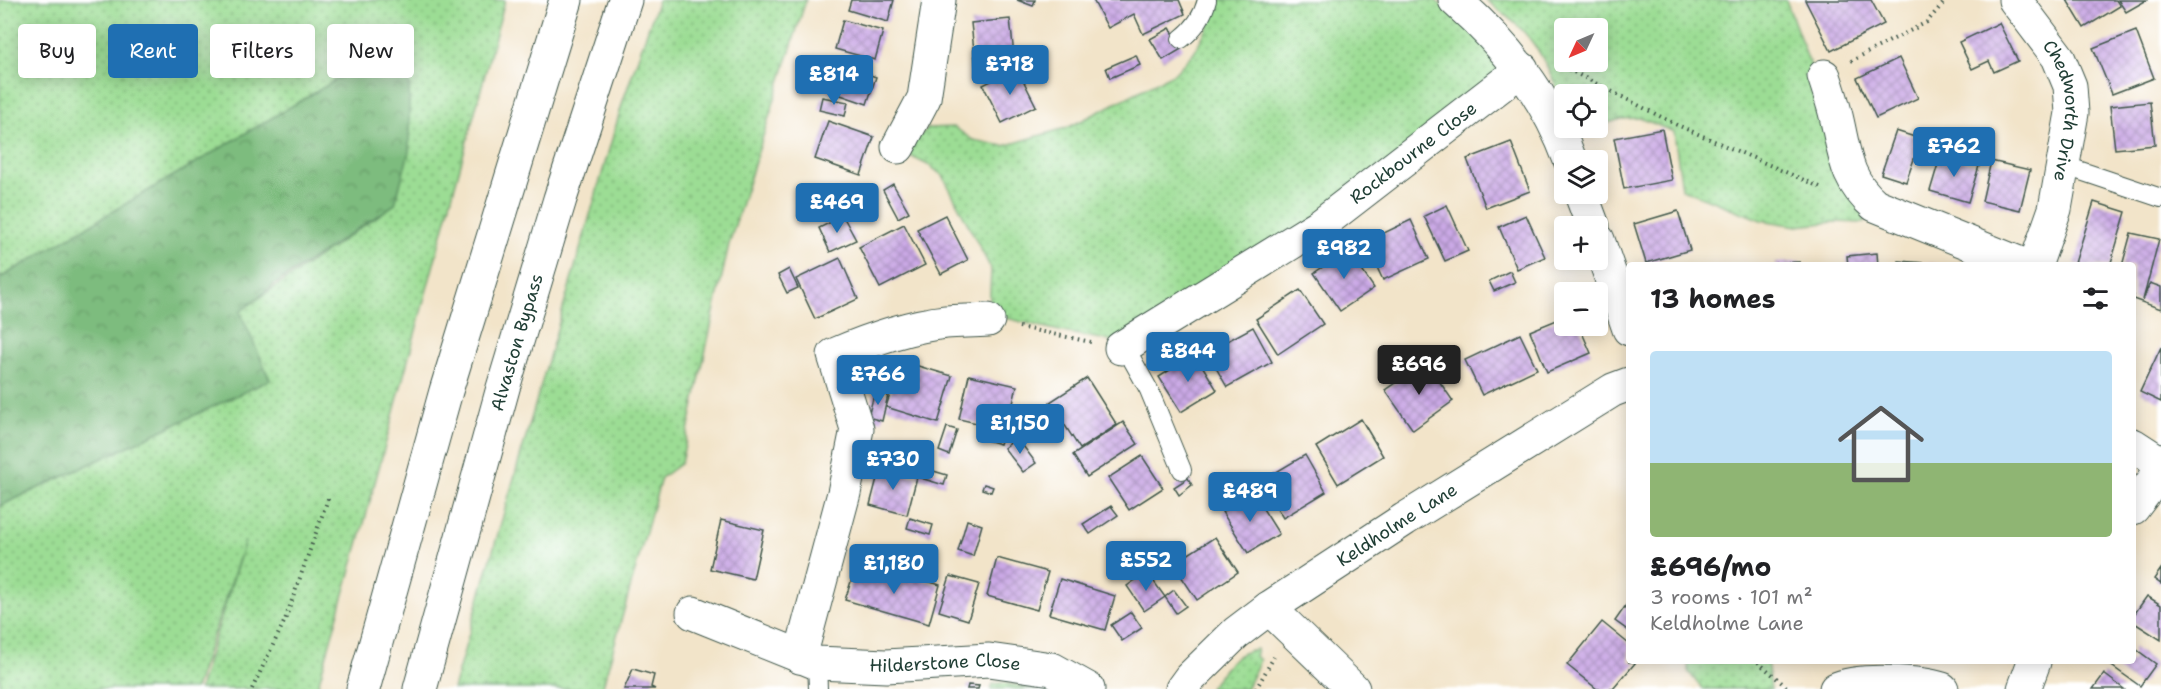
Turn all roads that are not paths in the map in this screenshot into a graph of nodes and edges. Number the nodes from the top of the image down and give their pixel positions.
1 (566, 0) edge
2 (625, 0) edge
3 (939, 0) edge
4 (1207, 0) edge
5 (1455, 0) edge
6 (2015, 0) edge
7 (1181, 39) dead end
8 (1519, 65) junction
9 (1824, 76) road end
10 (898, 147) dead end
11 (1566, 150) edge
12 (2063, 165) junction
13 (2161, 198) edge
14 (2016, 262) edge
15 (2036, 262) edge
16 (1608, 269) edge
17 (988, 320) road end
18 (1626, 320) edge
19 (1122, 346) joint
20 (1626, 385) edge
21 (2136, 448) edge
22 (2161, 463) edge
23 (1182, 470) dead end
24 (2161, 471) edge
25 (2136, 504) edge
26 (1269, 608) junction
27 (693, 613) dead end
28 (2033, 664) edge
29 (811, 670) edge
30 (363, 689) edge
31 (420, 689) edge
32 (1088, 689) edge
33 (1182, 689) edge
34 (1353, 689) edge
35 (1836, 689) edge
36 (1942, 689) edge
37 (2024, 689) edge

1 - 30 main road
2 - 31 main road, Alvaston Bypass
3 - 10 main road
4 - 7 lane
5 - 8 main road
6 - 12 main road, Chedworth Drive
8 - 11 main road
8 - 19 main road, Rockbourne Close
9 - 14 main road
12 - 13 lane
12 - 15 main road, Chedworth Drive
16 - 18 main road
17 - 29 main road
19 - 23 lane
20 - 26 main road, Keldholme Lane
21 - 22 main road
24 - 25 main road
26 - 33 main road, Keldholme Lane
26 - 34 main road
27 - 29 main road, Hilderstone Close
28 - 37 main road
29 - 32 main road, Hilderstone Close
35 - 36 main road

